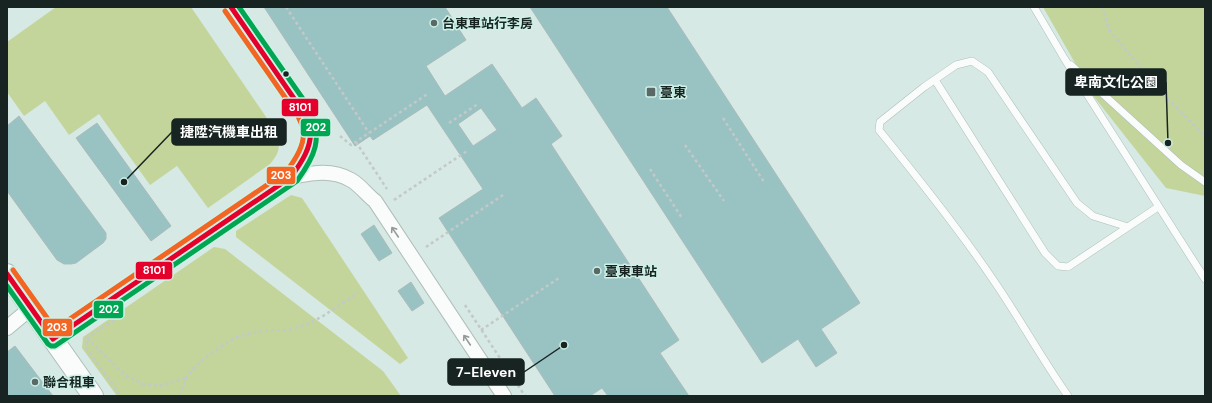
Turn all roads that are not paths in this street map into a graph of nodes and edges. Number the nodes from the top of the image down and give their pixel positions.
1 (231, 7) edge
2 (1034, 7) edge
3 (1064, 58) junction
4 (934, 80) junction
5 (291, 177) junction
6 (1205, 182) edge
7 (1158, 207) junction
8 (1128, 227) junction
9 (7, 274) edge
10 (1205, 279) edge
11 (31, 308) junction
12 (7, 328) edge
13 (54, 339) junction
14 (93, 396) edge
15 (504, 396) edge
16 (1068, 396) edge

1 - 5 street
2 - 3 lane
3 - 6 lane
3 - 7 lane
4 - 8 lane
4 - 8 lane
4 - 16 lane
5 - 13 street
15 -> 5 street
7 - 8 lane
7 - 10 lane
9 - 11 street
11 - 12 street
11 - 13 street
13 - 14 street

